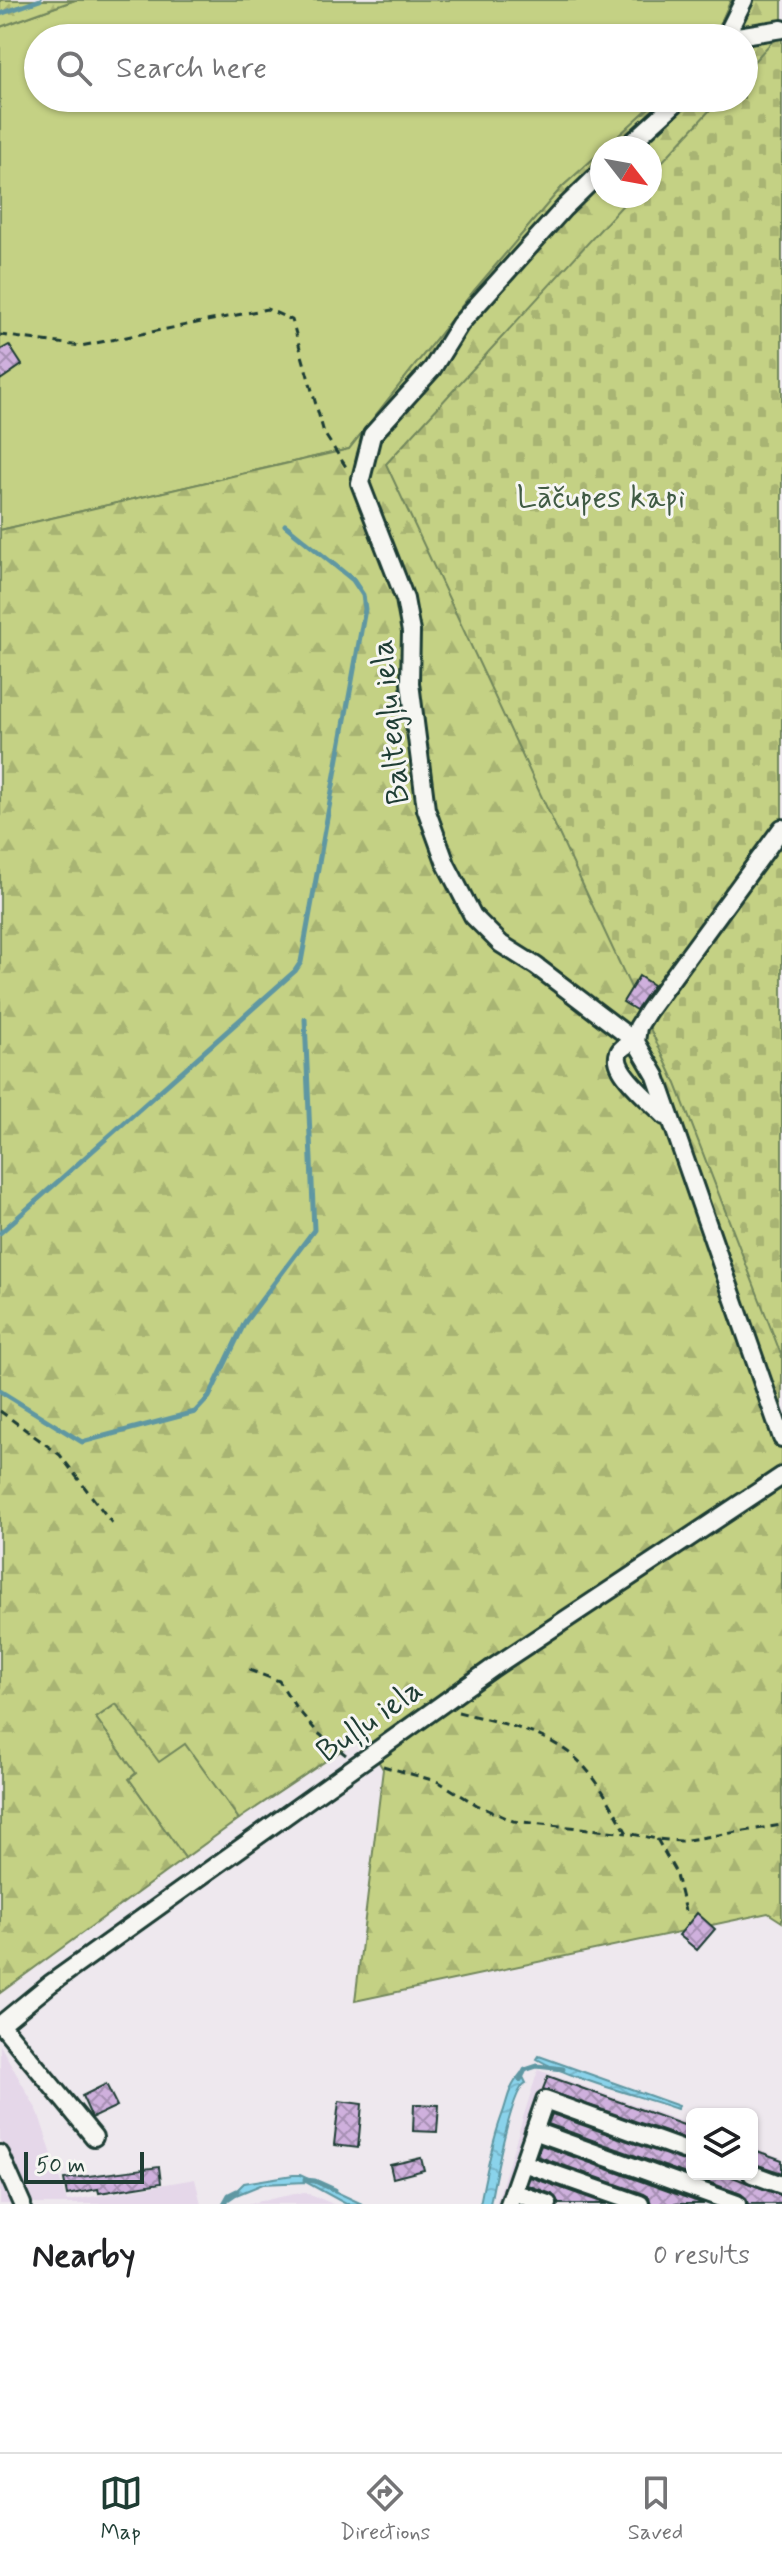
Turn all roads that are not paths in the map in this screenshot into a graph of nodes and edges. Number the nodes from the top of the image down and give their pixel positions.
1 (744, 0) edge
2 (732, 24) edge
3 (782, 29) edge
4 (758, 33) edge
5 (666, 112) edge
6 (639, 136) edge
7 (590, 183) edge
8 (782, 828) edge
9 (636, 1042) junction
10 (669, 1120) junction
11 (782, 1438) edge
12 (782, 1476) edge
13 (0, 2024) edge
14 (534, 2131) junction
15 (94, 2137) dead end
16 (686, 2151) edge
17 (0, 2154) edge
18 (523, 2163) junction
19 (758, 2176) edge
20 (782, 2185) edge
21 (511, 2198) edge
22 (22, 2204) edge
23 (548, 2204) edge
24 (640, 2204) edge
25 (737, 2204) edge

1 - 2 street
3 - 4 street
5 - 6 street
7 - 9 street, Baltegļu iela
8 - 9 street
9 - 10 street, Baltegļu iela
9 - 10 street
10 - 11 street, Baltegļu iela
12 - 13 street, Buļļu iela
13 - 15 street
14 - 16 street
14 - 18 street
14 - 25 street
17 - 22 street
18 - 21 street
18 - 24 street
19 - 20 street
21 - 23 street

